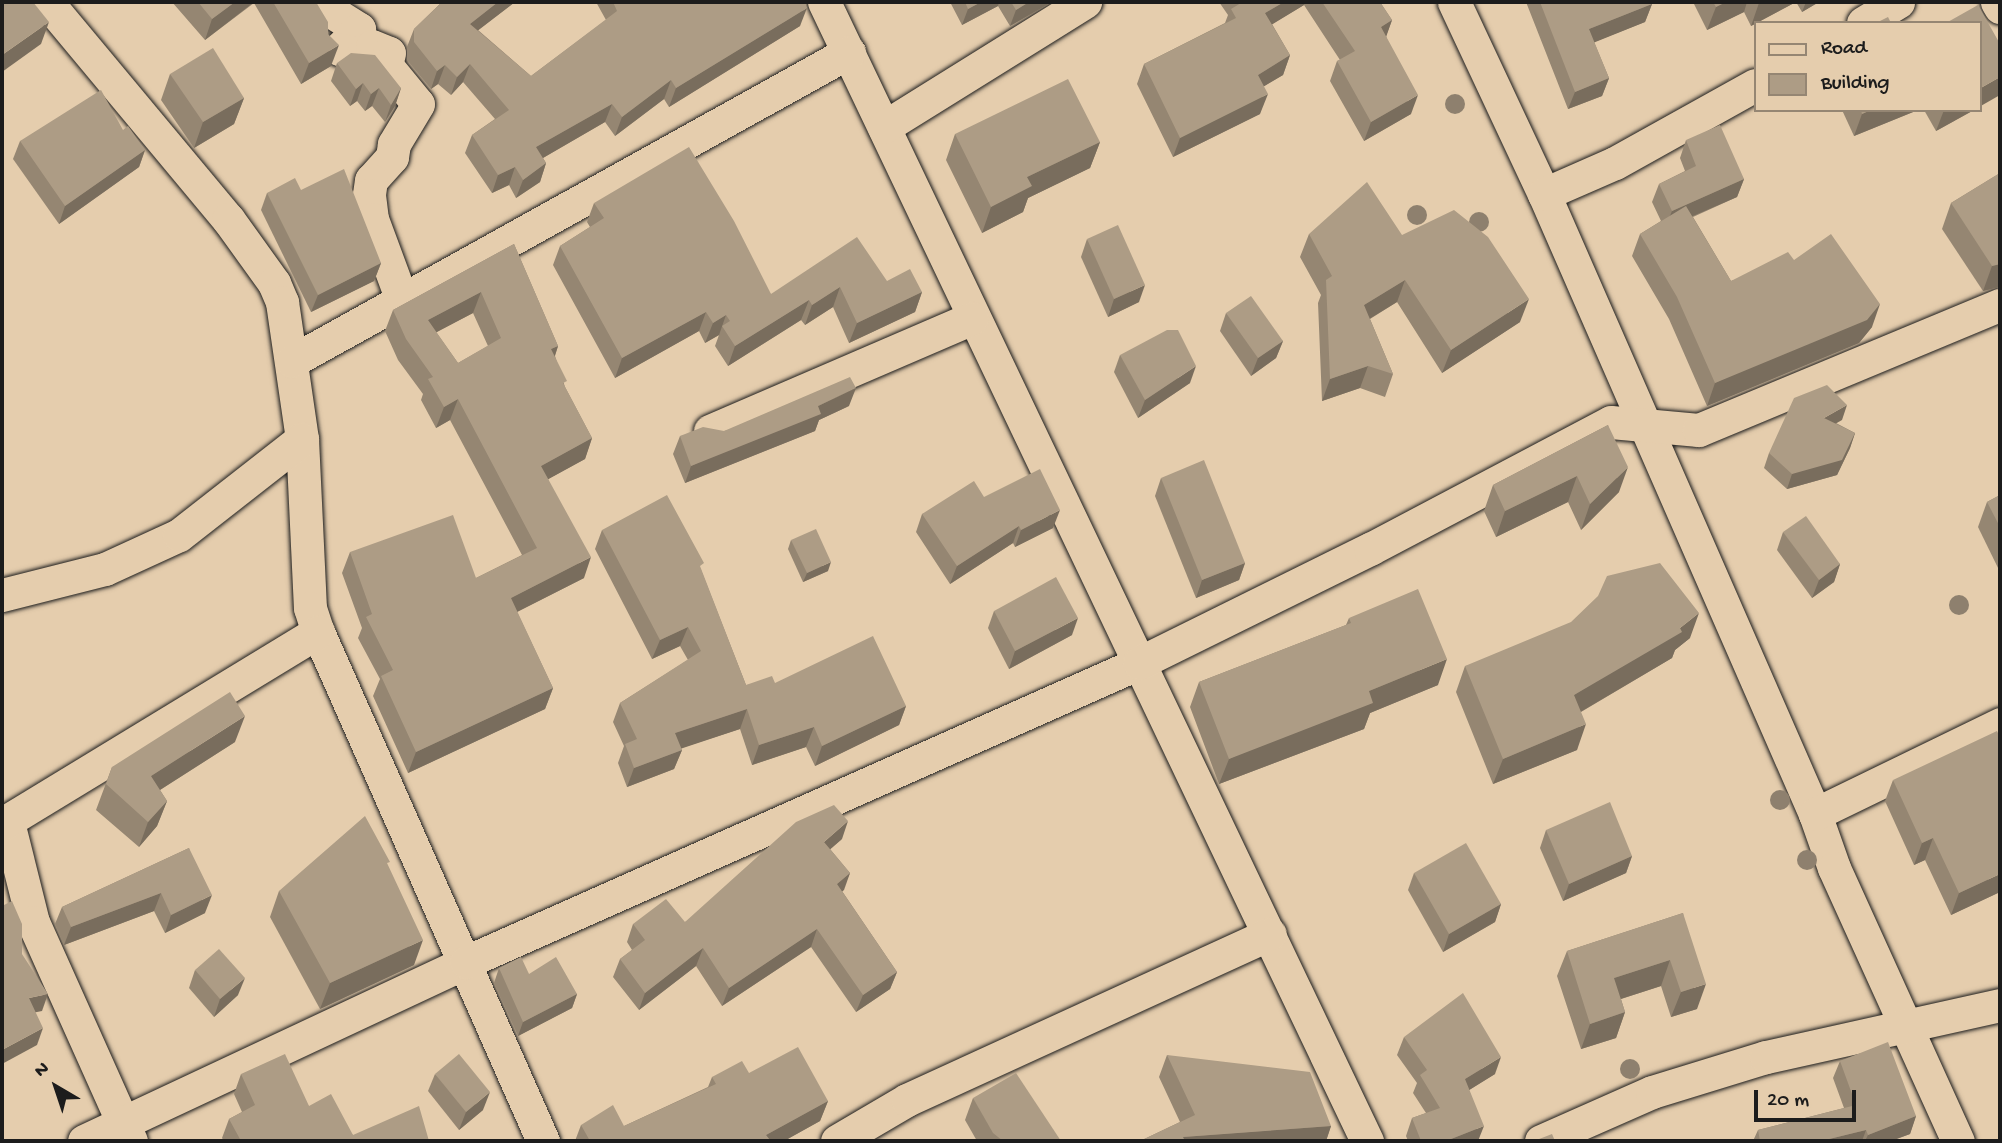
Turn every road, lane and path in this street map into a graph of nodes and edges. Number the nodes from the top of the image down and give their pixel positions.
1 (47, 2) edge
2 (316, 2) edge
3 (824, 2) edge
4 (1085, 2) edge
5 (1454, 2) edge
6 (1898, 2) edge
7 (1997, 2) edge
8 (2000, 7) edge
9 (1866, 21) edge
10 (849, 52) junction
11 (1754, 86) edge
12 (884, 127) junction
13 (1544, 194) junction
14 (402, 300) junction
15 (2000, 305) edge
16 (972, 318) junction
17 (292, 361) junction
18 (1643, 424) junction
19 (710, 431) edge
20 (302, 439) junction
21 (2, 595) edge
22 (318, 632) junction
23 (1139, 663) junction
24 (2000, 724) edge
25 (1815, 814) junction
26 (5, 823) edge
27 (1270, 934) junction
28 (466, 962) junction
29 (2000, 1005) edge
30 (1908, 1028) junction
31 (127, 1132) edge
32 (84, 1141) edge
33 (543, 1141) edge
34 (837, 1141) edge
35 (1367, 1141) edge
36 (1541, 1141) edge
37 (1958, 1141) edge

1 - 17 street
2 - 14 street
3 - 10 street
4 - 12 street
5 - 13 street
6 - 9 street
7 - 8 street
10 - 12 street
10 - 14 street
11 - 13 street
12 - 16 street
13 - 18 street
14 - 17 street
15 - 18 street
16 - 19 street
16 - 23 street
17 - 20 street
18 - 23 street
18 - 25 street
20 - 21 street
20 - 22 street
22 - 26 street
22 - 28 street
23 - 27 street
23 - 28 street
24 - 25 street
25 - 30 street
26 - 31 street
27 - 34 street
27 - 35 street
28 - 31 street
28 - 33 street
29 - 30 street
30 - 36 street
30 - 37 street
31 - 32 street

